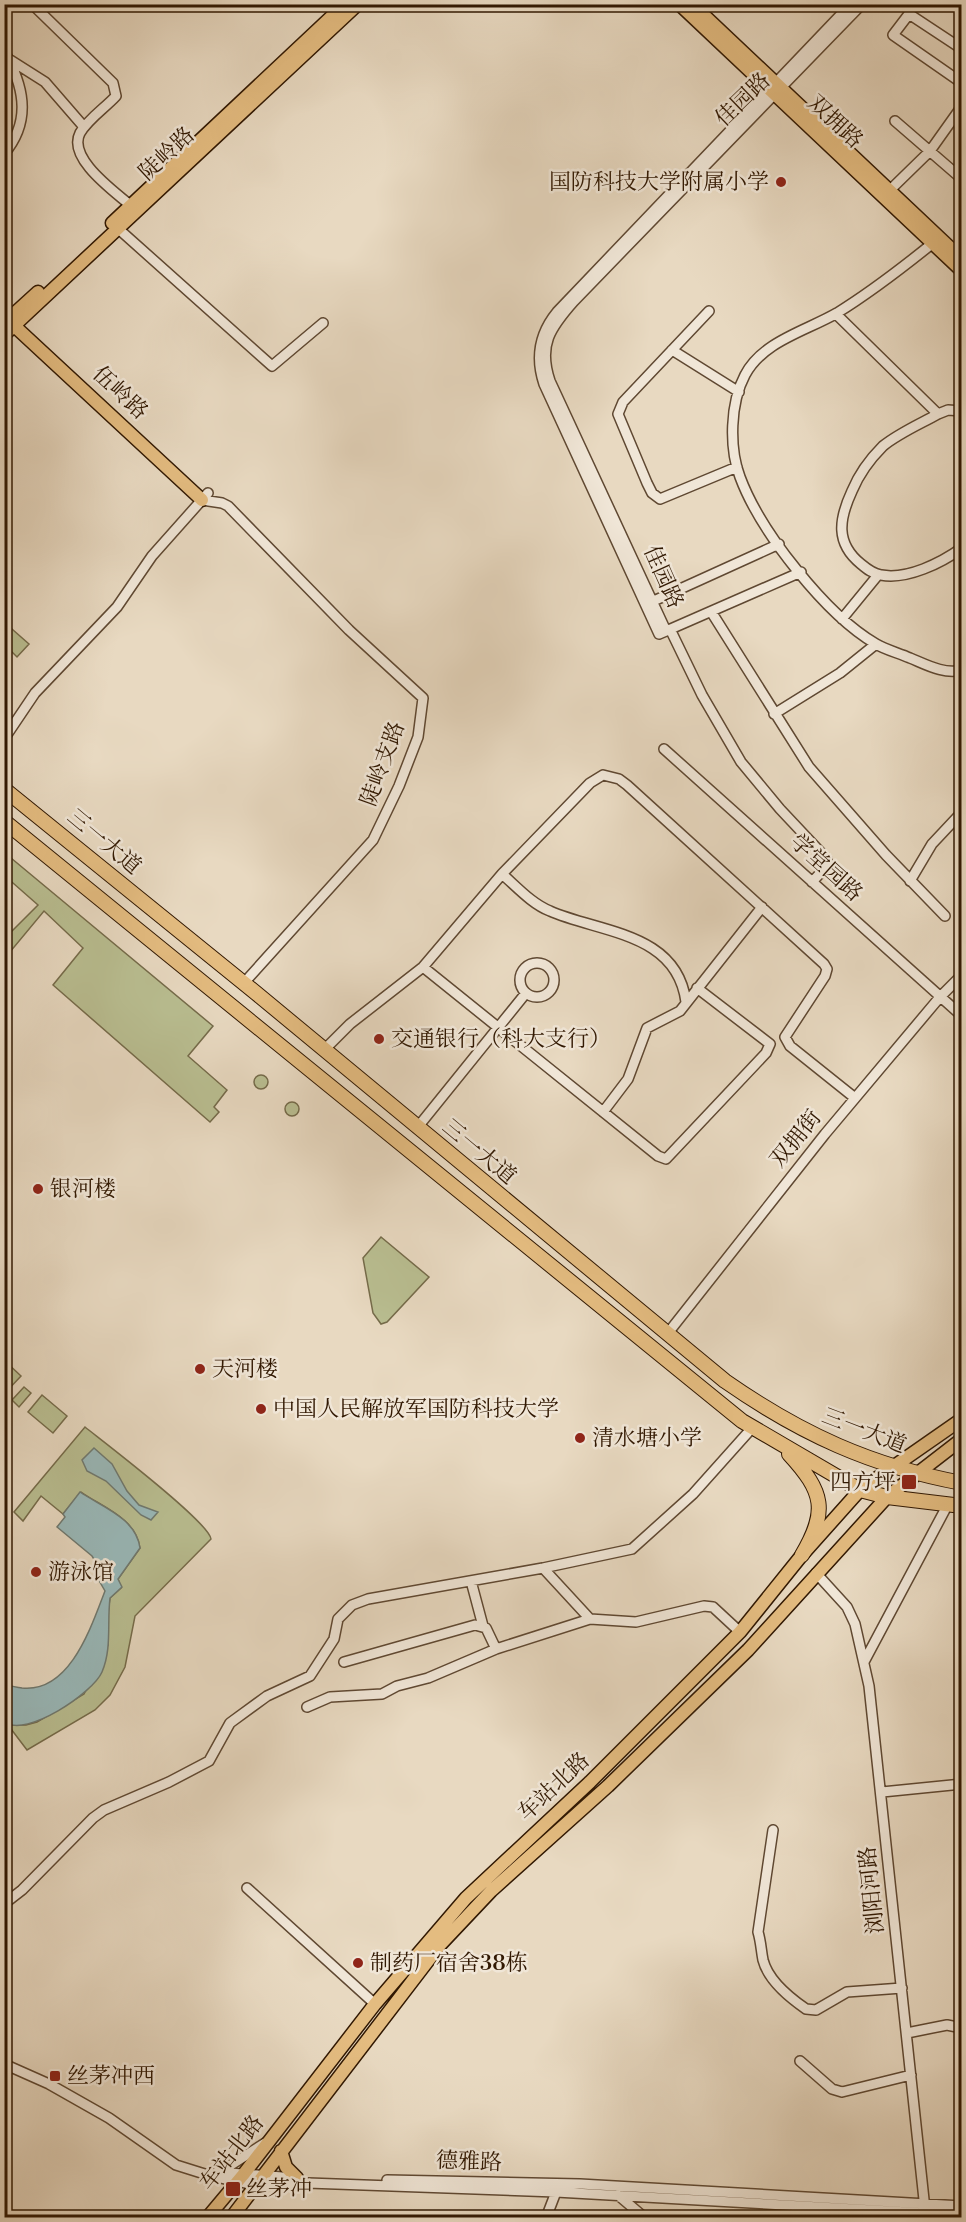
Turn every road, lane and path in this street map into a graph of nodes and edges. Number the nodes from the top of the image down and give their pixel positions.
1 (32, 4) edge
2 (345, 4) edge
3 (358, 4) edge
4 (679, 4) edge
5 (693, 4) edge
6 (852, 4) edge
7 (862, 4) edge
8 (962, 49) edge
9 (6, 57) edge
10 (962, 84) edge
11 (776, 90) junction
12 (962, 106) edge
13 (895, 122) dead end
14 (84, 127) junction
15 (930, 151) junction
16 (4, 154) edge
17 (962, 179) edge
18 (889, 191) junction
19 (130, 205) junction
20 (115, 225) junction
21 (933, 243) junction
22 (962, 259) edge
23 (962, 271) edge
24 (709, 311) dead end
25 (836, 314) junction
26 (11, 319) edge
27 (323, 323) dead end
28 (4, 335) edge
29 (672, 350) junction
30 (739, 392) junction
31 (962, 411) edge
32 (938, 414) junction
33 (737, 467) junction
34 (203, 495) junction
35 (779, 544) junction
36 (962, 548) edge
37 (801, 572) junction
38 (878, 575) junction
39 (650, 603) junction
40 (712, 613) junction
41 (842, 619) junction
42 (668, 630) junction
43 (876, 644) junction
44 (960, 672) edge
45 (774, 714) junction
46 (4, 730) edge
47 (4, 739) edge
48 (664, 749) dead end
49 (4, 789) edge
50 (962, 812) edge
51 (4, 822) edge
52 (502, 874) junction
53 (910, 880) junction
54 (812, 882) junction
55 (762, 907) junction
56 (945, 916) dead end
57 (423, 967) junction
58 (962, 975) edge
59 (243, 984) junction
60 (697, 988) junction
61 (526, 993) dead end
62 (940, 997) junction
63 (686, 1002) junction
64 (962, 1016) edge
65 (498, 1028) junction
66 (787, 1041) junction
67 (770, 1044) junction
68 (324, 1050) junction
69 (855, 1098) junction
70 (603, 1112) junction
71 (417, 1128) junction
72 (668, 1333) junction
73 (962, 1419) edge
74 (752, 1428) junction
75 (962, 1439) edge
76 (782, 1446) junction
77 (892, 1466) junction
78 (916, 1473) junction
79 (962, 1483) edge
80 (860, 1490) junction
81 (887, 1497) junction
82 (947, 1506) junction
83 (962, 1506) edge
84 (802, 1555) junction
85 (543, 1568) junction
86 (816, 1573) junction
87 (471, 1581) junction
88 (590, 1619) junction
89 (483, 1626) junction
90 (740, 1632) junction
91 (496, 1649) junction
92 (344, 1662) dead end
93 (864, 1662) junction
94 (307, 1707) dead end
95 (962, 1784) edge
96 (882, 1792) junction
97 (773, 1830) dead end
98 (247, 1888) dead end
99 (4, 1904) edge
100 (902, 1988) junction
101 (375, 2004) junction
102 (962, 2028) edge
103 (907, 2033) junction
104 (4, 2058) edge
105 (800, 2061) dead end
106 (4, 2064) edge
107 (911, 2075) junction
108 (269, 2140) junction
109 (280, 2151) junction
110 (220, 2172) junction
111 (297, 2178) junction
112 (240, 2179) junction
113 (258, 2181) junction
114 (556, 2192) junction
115 (618, 2195) junction
116 (962, 2206) edge
117 (925, 2212) edge
118 (962, 2215) edge
119 (207, 2217) edge
120 (231, 2217) edge
121 (546, 2217) edge
122 (645, 2217) edge

1 - 14 street
2 - 19 main road, 陡岭路
3 - 20 main road, 陡岭路
4 - 11 main road, 双拥路
5 - 11 main road, 双拥路
6 - 11 street, 佳园路
7 - 11 street, 佳园路
8 - 10 street
9 - 14 street
9 - 16 street
11 - 18 main road, 双拥路
11 - 21 main road, 双拥路
11 - 39 street, 佳园路
12 - 15 street
13 - 15 street
14 - 19 street
15 - 17 street
15 - 18 street
18 - 22 main road, 双拥路
19 - 20 main road, 陡岭路
20 - 26 main road, 陡岭路
20 - 27 street
21 - 23 main road, 双拥路
21 - 25 street
24 - 29 street
25 - 30 street
25 - 32 street
26 - 28 main road, 陡岭路
26 - 34 main road, 伍岭路
29 - 30 street
29 - 33 street
30 - 33 street
31 - 32 street
32 - 38 street
33 - 35 street
34 - 46 street
34 - 47 street
34 - 59 street, 陡岭支路
35 - 37 street
35 - 39 street
36 - 38 street
37 - 40 street
37 - 41 street
38 - 41 street
39 - 42 street, 佳园路
40 - 42 street
40 - 45 street
41 - 43 street
42 - 54 street, 佳园路
43 - 44 street
43 - 45 street
45 - 53 street
48 - 54 street, 学堂园路
49 - 59 highway, 三一大道
50 - 53 street
51 - 74 highway, 三一大道
52 - 55 street
52 - 57 street
52 - 63 street
53 - 56 street
54 - 62 street, 学堂园路
55 - 60 street
55 - 66 street
57 - 65 street
57 - 68 street
58 - 62 street, 双拥街
59 - 68 highway, 三一大道
60 - 63 street
60 - 67 street
61 - 65 street
62 - 64 street, 学堂园路
62 - 69 street, 双拥街
63 - 70 street
65 - 70 street
65 - 71 street
66 - 67 street
66 - 69 street
67 - 70 street
68 - 71 highway, 三一大道
69 - 72 street, 双拥街
71 - 72 highway, 三一大道
72 - 77 highway, 三一大道
73 - 77 main road, 车站北路
74 - 76 highway, 三一大道
74 - 85 street
75 - 78 main road, 车站北路
76 - 80 highway, 三一大道
76 - 84 highway
77 - 78 highway, 三一大道
77 - 80 main road, 车站北路
78 - 79 highway, 三一大道
78 - 81 main road, 车站北路
80 - 81 highway, 三一大道
80 - 84 main road, 车站北路
81 - 82 highway, 三一大道
81 - 86 main road, 车站北路
82 - 83 highway, 三一大道
82 - 93 street
84 - 90 main road, 车站北路
85 - 87 street
85 - 88 street
86 - 93 street, 浏阳河路
86 - 109 main road, 车站北路
87 - 89 street
87 - 99 street
88 - 90 street
88 - 91 street
89 - 91 street
89 - 92 street
90 - 101 main road, 车站北路
91 - 94 street
93 - 96 street, 浏阳河路
95 - 96 street
96 - 100 street, 浏阳河路
97 - 100 street
98 - 101 street
100 - 103 street, 浏阳河路
101 - 108 main road, 车站北路
102 - 103 street
103 - 107 street, 浏阳河路
104 - 110 street, 德雅路
105 - 107 street
106 - 112 street, 德雅路
107 - 117 street, 浏阳河路
108 - 110 street
108 - 112 main road, 车站北路
109 - 111 main road
109 - 113 main road, 车站北路
110 - 112 street, 德雅路
111 - 113 street, 德雅路
111 - 117 street, 德雅路
112 - 113 street, 德雅路
112 - 119 main road, 车站北路
113 - 114 street, 德雅路
113 - 120 main road, 车站北路
114 - 115 street, 德雅路
114 - 121 street
115 - 117 street, 德雅路
115 - 122 street
116 - 117 street, 德雅路
117 - 118 street

